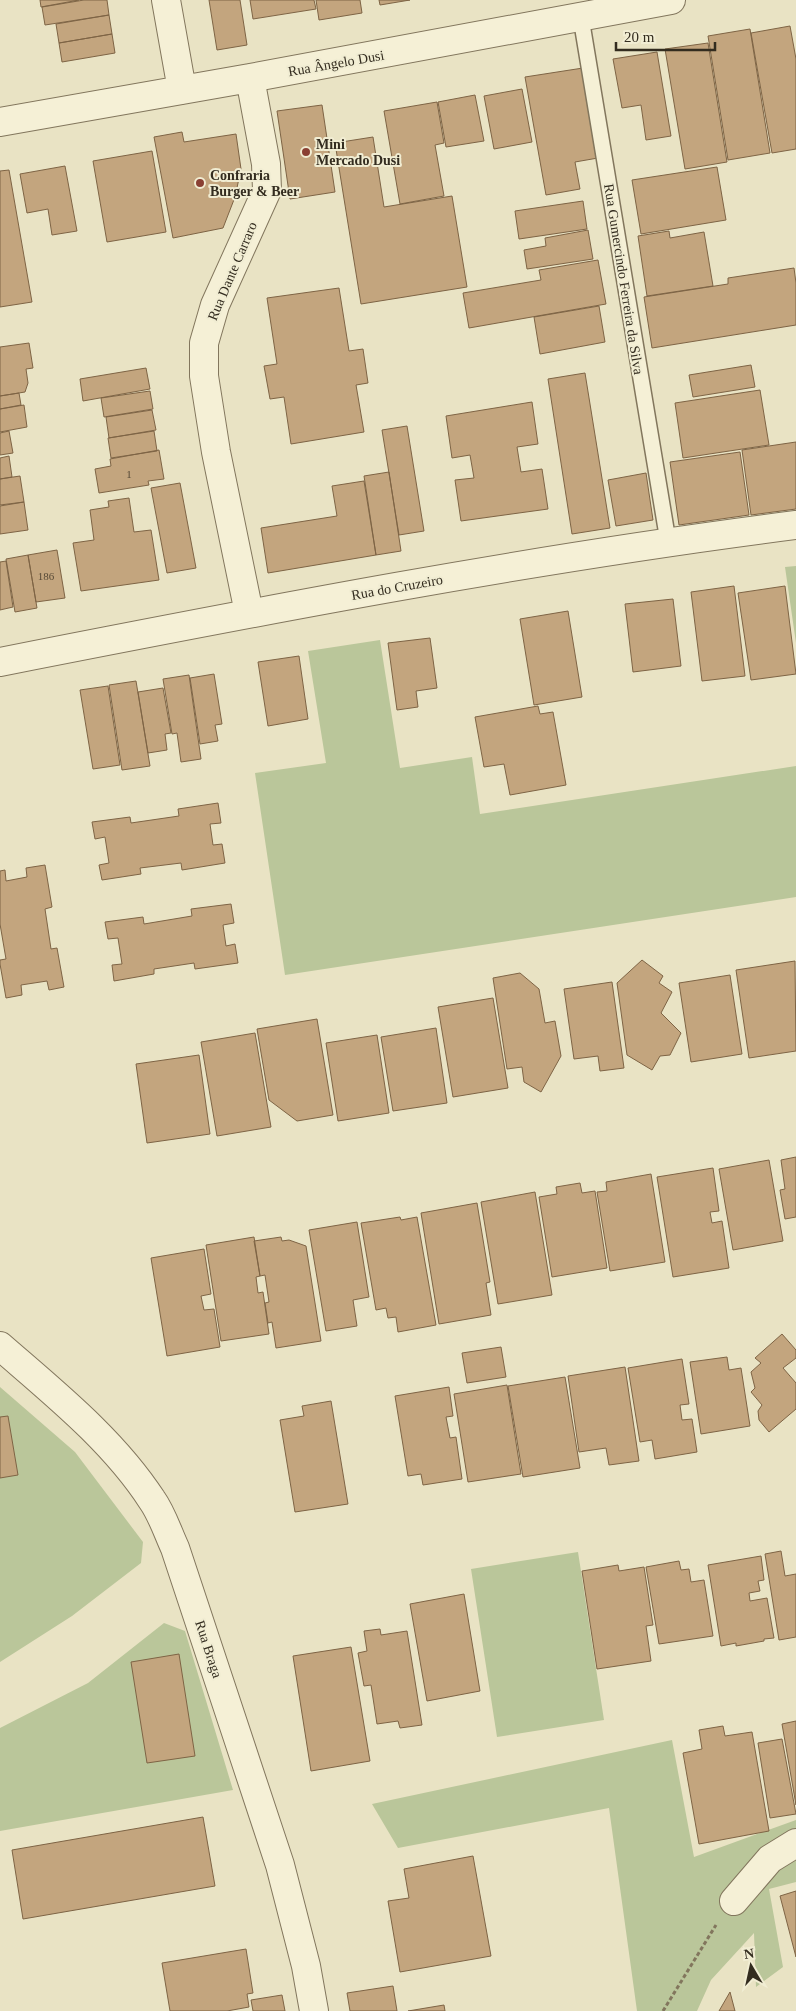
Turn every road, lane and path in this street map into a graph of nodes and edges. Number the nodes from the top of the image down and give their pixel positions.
1 (166, 0) edge
2 (670, 0) edge
3 (581, 18) junction
4 (250, 78) junction
5 (182, 90) junction
6 (0, 122) edge
7 (796, 525) edge
8 (668, 541) junction
9 (249, 613) junction
10 (0, 662) edge
11 (0, 1346) edge
12 (796, 1843) edge
13 (734, 1902) joint
14 (314, 2011) edge
15 (663, 2011) edge

1 - 5 street
2 - 3 street, Rua Ângelo Dusi
3 - 4 street, Rua Ângelo Dusi
3 - 8 lane, Rua Gumercindo Ferreira da Silva
4 - 5 street, Rua Ângelo Dusi
4 - 9 street, Rua Dante Carraro
5 - 6 street, Rua Ângelo Dusi
7 - 8 street, Rua do Cruzeiro
8 - 9 street, Rua do Cruzeiro
9 - 10 street, Rua do Cruzeiro
11 - 14 street, Rua Braga
12 - 13 street
13 - 15 path

